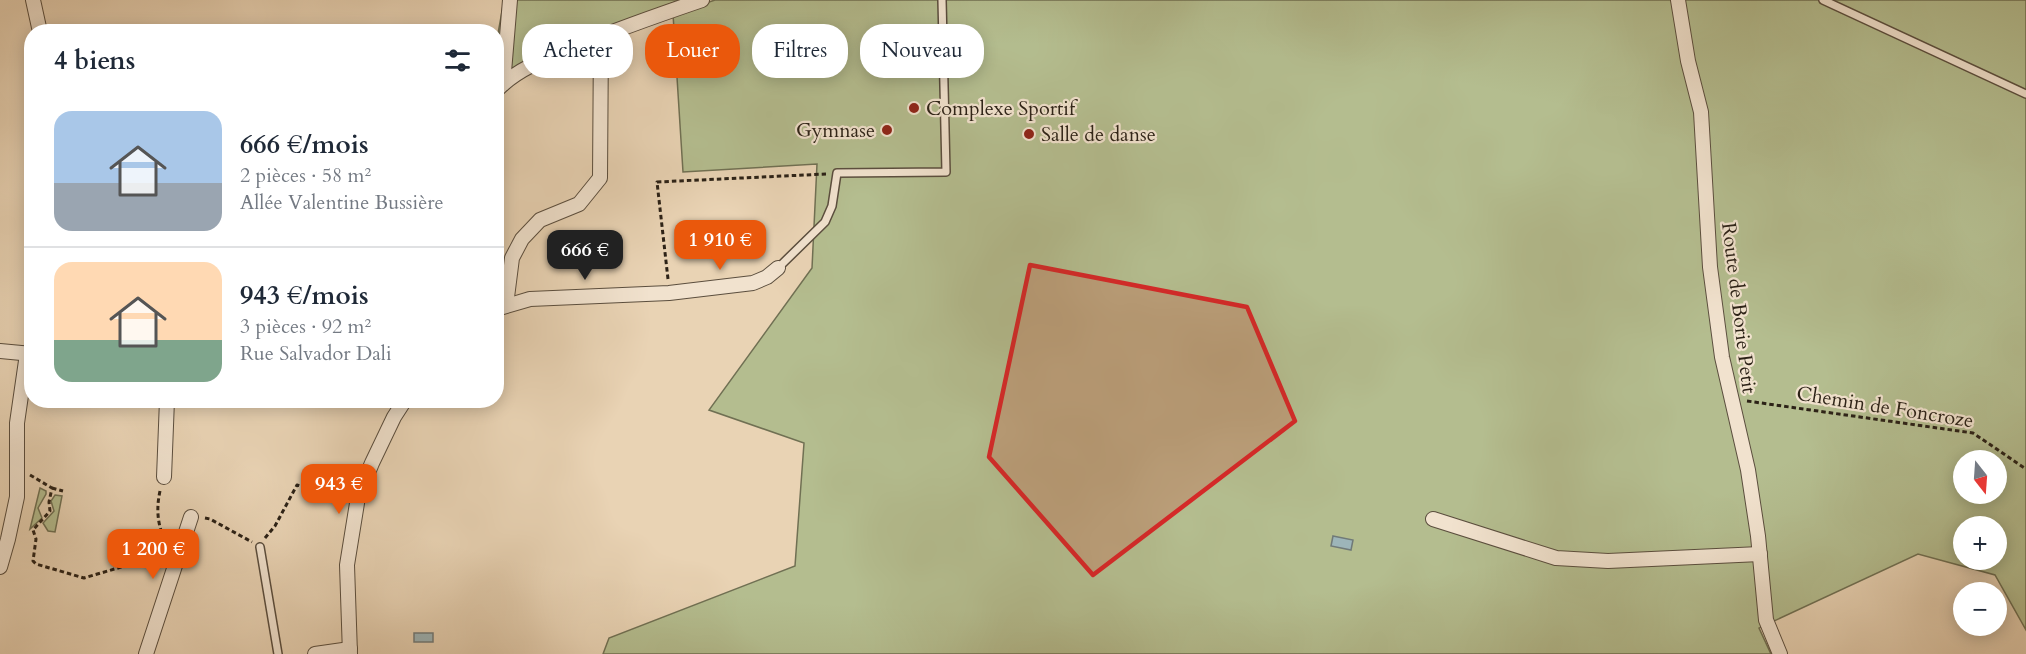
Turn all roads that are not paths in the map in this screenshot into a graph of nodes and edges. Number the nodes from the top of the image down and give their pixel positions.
1 (33, 0) edge
2 (510, 0) edge
3 (702, 0) edge
4 (942, 0) edge
5 (1678, 0) edge
6 (1823, 0) edge
7 (38, 24) edge
8 (633, 24) edge
9 (504, 53) edge
10 (522, 73) edge
11 (601, 78) edge
12 (504, 85) edge
13 (2026, 94) edge
14 (778, 268) joint
15 (504, 294) edge
16 (504, 306) edge
17 (0, 351) edge
18 (24, 353) edge
19 (24, 383) edge
20 (167, 408) edge
21 (400, 408) edge
22 (164, 477) road end
23 (191, 517) road end
24 (1433, 519) dead end
25 (260, 547) road end
26 (1760, 554) junction
27 (0, 567) edge
28 (350, 651) edge
29 (146, 654) edge
30 (278, 654) edge
31 (315, 654) edge
32 (1780, 654) edge

1 - 7 street
2 - 9 street
3 - 8 street
4 - 14 lane
5 - 26 street, Route de Borie Petit
6 - 13 lane
10 - 12 street
11 - 15 street
14 - 16 street
17 - 18 street
19 - 27 street
20 - 22 street
21 - 28 street
23 - 29 street
24 - 26 street
25 - 30 lane
26 - 32 street, Route de Borie Petit
28 - 31 street

